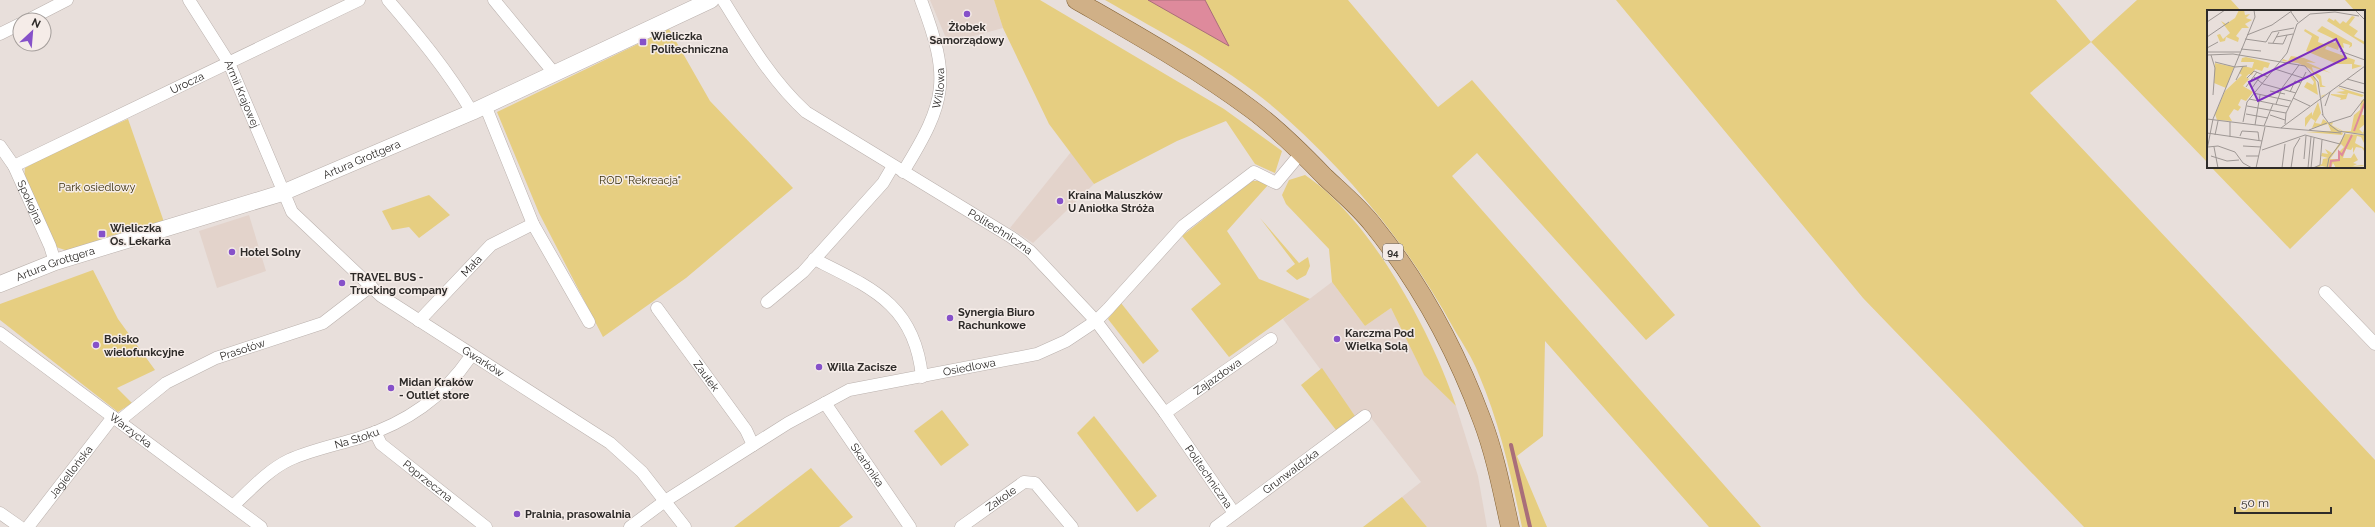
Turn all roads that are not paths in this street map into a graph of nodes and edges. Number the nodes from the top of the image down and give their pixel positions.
1 (67, 0) edge
2 (189, 0) edge
3 (359, 0) edge
4 (388, 0) edge
5 (494, 0) edge
6 (711, 0) edge
7 (723, 0) edge
8 (921, 0) edge
9 (1076, 0) edge
10 (44, 12) edge
11 (12, 28) edge
12 (0, 34) edge
13 (229, 63) junction
14 (554, 73) junction
15 (478, 108) junction
16 (0, 146) edge
17 (1301, 153) junction
18 (14, 166) junction
19 (893, 166) junction
20 (903, 172) junction
21 (282, 193) junction
22 (533, 224) junction
23 (814, 259) junction
24 (55, 262) junction
25 (0, 284) edge
26 (371, 286) junction
27 (2326, 292) dead end
28 (766, 302) dead end
29 (657, 308) dead end
30 (419, 321) junction
31 (1096, 321) junction
32 (589, 322) dead end
33 (0, 333) edge
34 (1271, 339) dead end
35 (2375, 344) edge
36 (471, 356) junction
37 (922, 377) junction
38 (826, 403) junction
39 (1165, 413) junction
40 (1365, 416) dead end
41 (116, 419) junction
42 (375, 432) junction
43 (753, 444) junction
44 (665, 501) junction
45 (233, 506) junction
46 (0, 513) edge
47 (1234, 513) junction
48 (20, 527) edge
49 (28, 527) edge
50 (261, 527) edge
51 (486, 527) edge
52 (630, 527) edge
53 (685, 527) edge
54 (910, 527) edge
55 (961, 527) edge
56 (1072, 527) edge
57 (1216, 527) edge
58 (1510, 527) edge

1 - 10 street
2 - 13 street, Armii Krajowej
3 - 13 street, Urocza
4 - 15 street
5 - 14 street
6 - 14 street, Artura Grottgera
7 - 19 street, Politechniczna
8 - 20 street, Willowa
9 - 17 main road, 94
11 - 12 street
13 - 18 street, Urocza
13 - 21 street, Armii Krajowej
14 - 15 street, Artura Grottgera
15 - 21 street, Artura Grottgera
15 - 22 street
16 - 18 street, Spokojna
17 - 31 street, Osiedlowa
17 - 58 main road, 94
18 - 24 street, Spokojna
19 - 20 street, Politechniczna
19 - 23 street
20 - 31 street, Politechniczna
21 - 24 street, Artura Grottgera
21 - 26 street, Gwarków
22 - 30 street, Mała
22 - 32 street
23 - 28 street
23 - 37 street
24 - 25 street, Artura Grottgera
26 - 30 street, Gwarków
26 - 41 street, Prasołów
27 - 35 street
29 - 43 street, Zaułek
30 - 36 street, Gwarków
31 - 37 street, Osiedlowa
31 - 39 street, Politechniczna
33 - 41 street, Warzycka
34 - 39 street, Zajazdowa
36 - 42 street, Na Stoku
36 - 44 street, Gwarków
37 - 38 street, Osiedlowa
38 - 43 street, Osiedlowa
38 - 54 street, Skarbnika
39 - 47 street, Politechniczna
40 - 47 street, Grunwaldzka
41 - 45 street, Warzycka
41 - 49 street, Jagiellońska
42 - 45 street, Na Stoku
42 - 51 street, Poprzeczna
43 - 44 street, Osiedlowa
44 - 52 street, Osiedlowa
44 - 53 street, Gwarków
45 - 50 street, Warzycka
46 - 48 street
47 - 57 street, Grunwaldzka
55 - 56 street, Zakole

